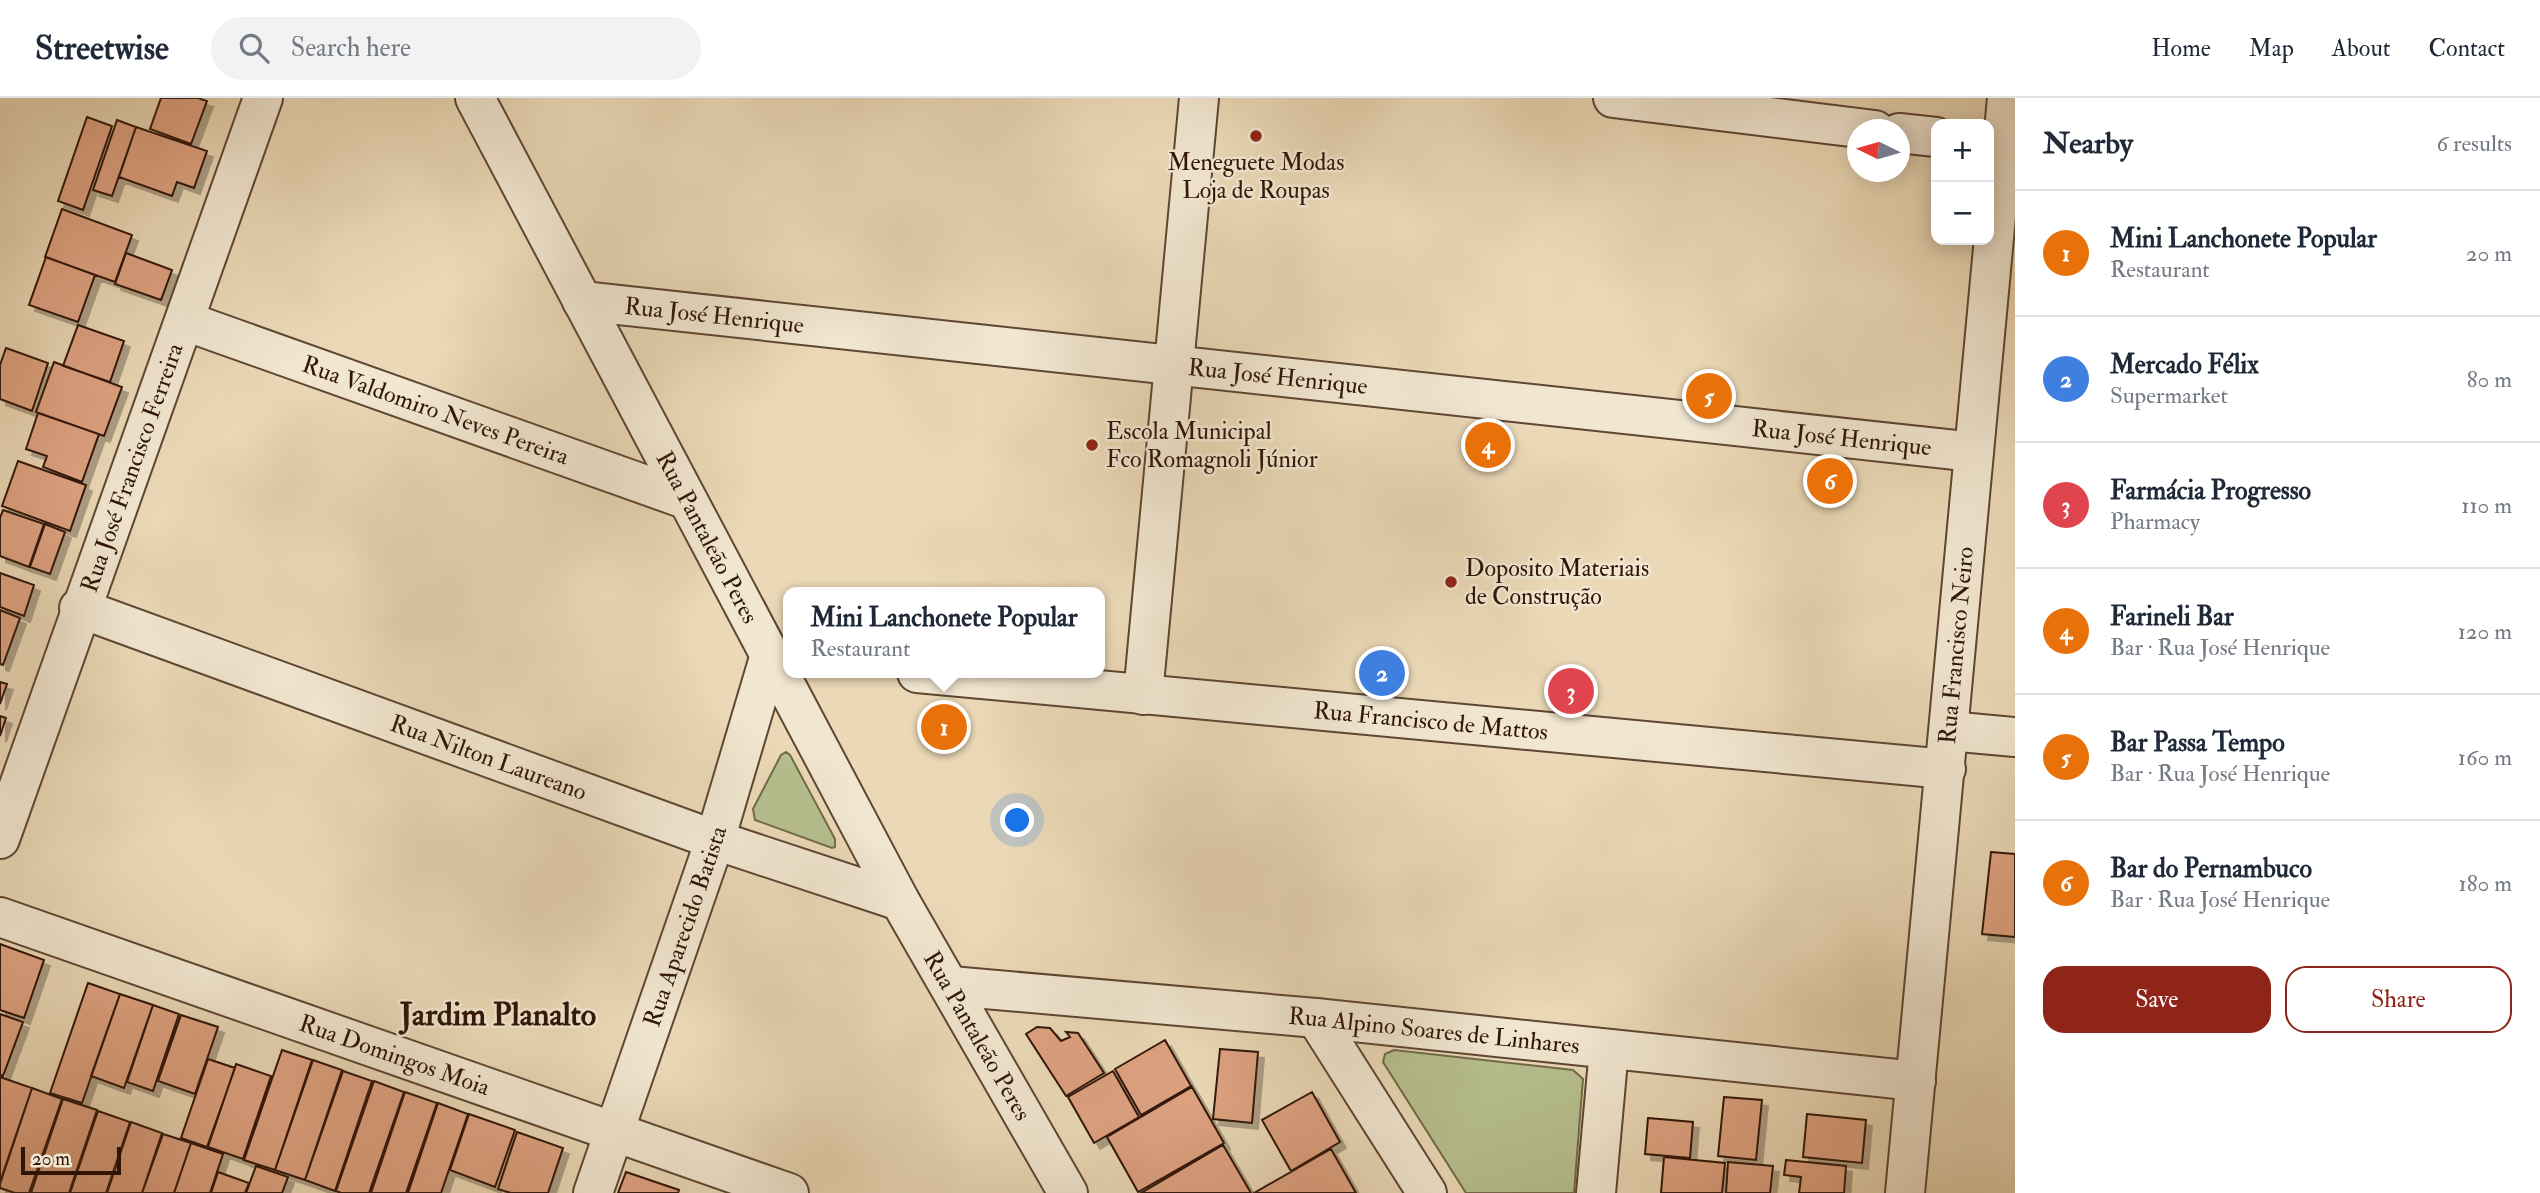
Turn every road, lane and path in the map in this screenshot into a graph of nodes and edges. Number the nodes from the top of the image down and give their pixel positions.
1 (263, 98) edge
2 (475, 98) edge
3 (1199, 98) edge
4 (1613, 98) edge
5 (2004, 123) edge
6 (1847, 127) edge
7 (1910, 134) edge
8 (1931, 136) edge
9 (582, 301) junction
10 (185, 321) junction
11 (1175, 367) junction
12 (1974, 453) junction
13 (685, 499) junction
14 (79, 608) junction
15 (779, 659) edge
16 (788, 678) edge
17 (968, 678) edge
18 (1143, 695) junction
19 (1949, 731) junction
20 (2015, 737) edge
21 (1946, 769) junction
22 (0, 839) edge
23 (715, 840) junction
24 (900, 901) junction
25 (0, 917) edge
26 (951, 986) junction
27 (1316, 1018) junction
28 (1609, 1049) junction
29 (1916, 1081) junction
30 (615, 1132) junction
31 (593, 1193) edge
32 (789, 1193) edge
33 (1068, 1193) edge
34 (1427, 1193) edge
35 (1596, 1193) edge
36 (1905, 1193) edge

1 - 10 street, Rua José Francisco Ferreira
2 - 9 street, Rua Pantaleão Peres
3 - 11 street
4 - 6 street
5 - 12 street, Rua Francisco Neiro
7 - 8 street
9 - 11 street, Rua José Henrique
9 - 13 street, Rua Pantaleão Peres
10 - 13 street, Rua Valdomiro Neves Pereira
10 - 14 street, Rua José Francisco Ferreira
11 - 12 street, Rua José Henrique
11 - 18 street
12 - 19 street, Rua Francisco Neiro
13 - 15 street, Rua Pantaleão Peres
14 - 22 street, Rua José Francisco Ferreira
14 - 23 street, Rua Nilton Laureano
15 - 23 street, Rua Aparecido Batista
16 - 24 street, Rua Pantaleão Peres
17 - 18 street, Rua Francisco de Mattos
18 - 21 street, Rua Francisco de Mattos
19 - 20 street
19 - 21 street, Rua Francisco Neiro
21 - 29 street, Rua Francisco Neiro
23 - 24 street, Rua Nilton Laureano
23 - 30 street, Rua Aparecido Batista
24 - 26 street, Rua Pantaleão Peres
25 - 30 street, Rua Domingos Moia
26 - 27 street, Rua Alpino Soares de Linhares
26 - 33 street, Rua Pantaleão Peres
27 - 28 street, Rua Alpino Soares de Linhares
27 - 34 street
28 - 29 street, Rua Alpino Soares de Linhares
28 - 35 street
29 - 36 street, Rua Francisco Neiro
30 - 31 street, Rua Aparecido Batista
30 - 32 street, Rua Domingos Moia

